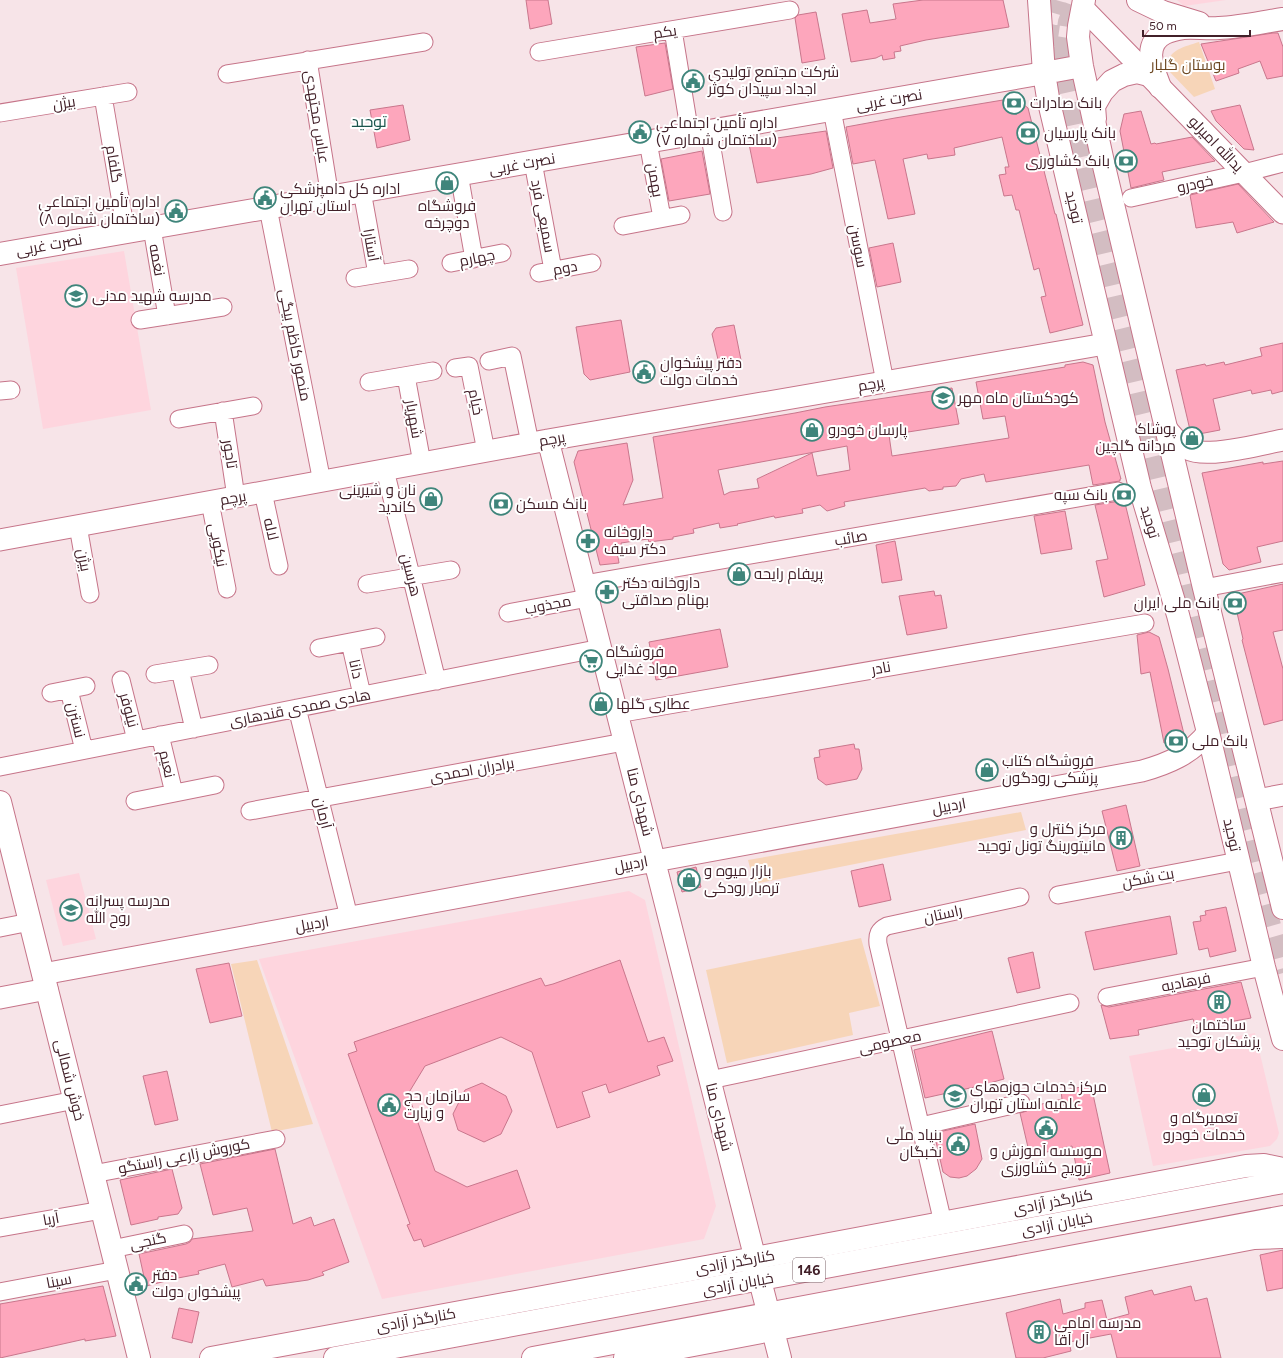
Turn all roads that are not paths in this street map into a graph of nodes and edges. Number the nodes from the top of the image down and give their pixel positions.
1 (1039, 0) edge
2 (1138, 0) edge
3 (1080, 3) edge
4 (790, 10) dead end
5 (1283, 19) edge
6 (1220, 28) junction
7 (673, 30) junction
8 (424, 42) dead end
9 (539, 52) dead end
10 (308, 60) junction
11 (1082, 66) junction
12 (1044, 73) junction
13 (227, 74) dead end
14 (1154, 81) junction
15 (128, 92) dead end
16 (103, 96) junction
17 (832, 110) junction
18 (0, 113) edge
19 (1095, 122) junction
20 (700, 133) junction
21 (648, 142) junction
22 (533, 162) junction
23 (1283, 163) edge
24 (1244, 173) junction
25 (459, 174) junction
26 (362, 191) junction
27 (330, 197) junction
28 (1131, 198) dead end
29 (268, 208) junction
30 (723, 212) dead end
31 (1283, 213) edge
32 (680, 214) dead end
33 (662, 218) junction
34 (623, 226) dead end
35 (152, 228) junction
36 (126, 232) junction
37 (502, 253) dead end
38 (0, 254) edge
39 (474, 258) junction
40 (451, 263) dead end
41 (592, 263) dead end
42 (409, 269) dead end
43 (546, 272) joint
44 (377, 274) junction
45 (355, 278) dead end
46 (223, 307) dead end
47 (167, 316) junction
48 (140, 320) dead end
49 (1105, 344) junction
50 (489, 361) dead end
51 (455, 368) dead end
52 (433, 371) dead end
53 (406, 376) junction
54 (369, 382) dead end
55 (885, 382) junction
56 (253, 406) dead end
57 (222, 411) junction
58 (179, 419) dead end
59 (1165, 427) junction
60 (1283, 440) edge
61 (539, 442) junction
62 (486, 452) junction
63 (422, 463) junction
64 (385, 470) junction
65 (322, 482) junction
66 (1118, 491) dead end
67 (263, 492) junction
68 (236, 497) junction
69 (210, 502) junction
70 (78, 526) junction
71 (0, 540) edge
72 (279, 566) dead end
73 (451, 570) dead end
74 (1283, 573) edge
75 (411, 577) junction
76 (367, 584) dead end
77 (1204, 588) junction
78 (228, 589) dead end
79 (586, 591) junction
80 (90, 594) dead end
81 (508, 613) dead end
82 (1145, 623) dead end
83 (376, 637) dead end
84 (350, 642) junction
85 (320, 648) dead end
86 (601, 648) junction
87 (209, 665) dead end
88 (180, 670) junction
89 (155, 674) dead end
90 (121, 680) dead end
91 (437, 681) junction
92 (86, 686) dead end
93 (69, 690) junction
94 (51, 693) dead end
95 (362, 695) junction
96 (297, 708) junction
97 (617, 714) junction
98 (194, 729) junction
99 (1208, 732) junction
100 (160, 735) junction
101 (136, 740) junction
102 (624, 742) junction
103 (84, 750) junction
104 (0, 767) edge
105 (215, 784) dead end
106 (174, 793) junction
107 (1283, 795) edge
108 (320, 798) junction
109 (1257, 800) junction
110 (135, 801) dead end
111 (0, 802) edge
112 (1225, 806) junction
113 (250, 811) dead end
114 (654, 860) junction
115 (1238, 861) junction
116 (1058, 895) dead end
117 (1020, 897) dead end
118 (1283, 908) edge
119 (349, 917) junction
120 (30, 922) junction
121 (0, 928) edge
122 (1264, 967) junction
123 (45, 982) junction
124 (1107, 997) dead end
125 (0, 998) edge
126 (1070, 1003) dead end
127 (900, 1039) junction
128 (1283, 1039) edge
129 (710, 1080) junction
130 (75, 1100) junction
131 (1021, 1103) dead end
132 (0, 1115) edge
133 (921, 1126) junction
134 (276, 1138) dead end
135 (1283, 1169) edge
136 (93, 1174) junction
137 (1283, 1182) edge
138 (102, 1210) junction
139 (1283, 1217) edge
140 (943, 1223) junction
141 (1283, 1226) edge
142 (0, 1228) edge
143 (184, 1234) dead end
144 (1283, 1237) edge
145 (1254, 1238) junction
146 (112, 1249) junction
147 (754, 1258) junction
148 (117, 1270) junction
149 (760, 1280) junction
150 (0, 1292) edge
151 (771, 1322) junction
152 (139, 1358) edge
153 (211, 1358) edge
154 (335, 1358) edge
155 (533, 1358) edge
156 (625, 1358) edge
157 (780, 1358) edge

1 - 12 main road, توحید
2 - 6 main road
3 - 11 main road
3 - 14 street, یدالله امیرلو
4 - 7 street, یکم
5 - 6 main road
6 - 14 main road
7 - 9 street, یکم
7 - 20 street
8 - 10 street
10 - 13 street
10 - 27 street, عباس مجتهدی
11 - 12 main road, نصرت غربی
11 - 19 main road
12 - 17 main road, نصرت غربی
12 - 49 main road, توحید
14 - 19 main road
14 - 24 street, یدالله امیرلو
15 - 16 street, بیژن
16 - 18 street, بیژن
16 - 36 street, گلفام
17 - 20 main road, نصرت غربی
17 - 55 street, سوسن
19 - 59 main road
20 - 21 main road, نصرت غربی
20 - 30 street
21 - 22 main road, نصرت غربی
21 - 33 street, بهمن
22 - 25 main road, نصرت غربی
22 - 43 street, سمیعی فرد
23 - 24 street, خودرو
24 - 28 street, خودرو
24 - 31 street, یدالله امیرلو
25 - 26 main road, نصرت غربی
25 - 39 street
26 - 27 main road, نصرت غربی
26 - 44 street, آستارا
27 - 29 main road, نصرت غربی
29 - 35 main road, نصرت غربی
29 - 65 street, منصور کاظم بیگی
32 - 33 street
33 - 34 street
35 - 36 main road, نصرت غربی
35 - 47 street, نغمه
36 - 38 main road, نصرت غربی
37 - 39 street, چهارم
39 - 40 street, چهارم
41 - 43 street, دوم
42 - 44 street
44 - 45 street
46 - 47 street
47 - 48 street
49 - 55 street, پرچم
49 - 99 main road, توحید
50 - 61 street
51 - 62 street, خیام
52 - 53 street
53 - 54 street
53 - 63 street, شهریار
55 - 61 street, پرچم
56 - 57 street
57 - 58 street
57 - 68 street, تاجور
59 - 60 street
59 - 77 main road
61 - 62 street, پرچم
61 - 79 street, شهدای منا
62 - 63 street, پرچم
63 - 64 street, پرچم
64 - 65 street, پرچم
64 - 75 street, هرسین
65 - 67 street, پرچم
66 - 79 street, صائب
67 - 68 street, پرچم
67 - 72 street, لاله
68 - 69 street, پرچم
69 - 70 street, پرچم
69 - 78 street, نیکویی
70 - 71 street, پرچم
70 - 80 street, بیژن
73 - 75 street
74 - 77 street
75 - 76 street
75 - 91 street, هرسین
77 - 109 main road
79 - 81 street, مجذوب
79 - 86 street, شهدای منا
82 - 97 street, نادر
83 - 84 street, دانا
84 - 85 street, دانا
84 - 95 street, دانا
86 - 91 street, هادی صمدی قندهاری
86 - 97 street, شهدای منا
87 - 88 street
88 - 89 street
88 - 98 street
90 - 101 street, نیلوفر
91 - 95 street, هادی صمدی قندهاری
92 - 93 street
93 - 94 street
93 - 103 street, نسترن
95 - 96 street, هادی صمدی قندهاری
96 - 98 street, هادی صمدی قندهاری
96 - 108 street, آرمان
97 - 102 street, شهدای منا
98 - 100 street, هادی صمدی قندهاری
99 - 112 main road, توحید
99 - 114 street, اردبیل
100 - 101 street, هادی صمدی قندهاری
100 - 106 street, نعیم
101 - 103 street, هادی صمدی قندهاری
102 - 108 street, برادران احمدی
102 - 114 street, شهدای منا
103 - 104 street, هادی صمدی قندهاری
105 - 106 street
106 - 110 street
107 - 109 street
108 - 113 street, برادران احمدی
108 - 119 street, آرمان
109 - 112 main road
109 - 118 main road
111 - 120 main road, خوش شمالی
112 - 115 main road, توحید
114 - 119 street, اردبیل
114 - 129 street, شهدای منا
115 - 116 street, بت شکن
115 - 122 main road, توحید
117 - 127 street, راستان
119 - 123 street, اردبیل
120 - 121 street
120 - 123 main road, خوش شمالی
122 - 124 street, فرهادیه
122 - 128 main road, توحید
123 - 125 street, اردبیل
123 - 130 main road, خوش شمالی
126 - 127 street, معصومی
127 - 129 street, معصومی
127 - 133 street
129 - 147 street, شهدای منا
130 - 132 street
130 - 136 main road, خوش شمالی
131 - 133 street
133 - 140 street
134 - 136 street, کوروش زارعی راستگو
135 - 140 main road, کنارگذر آزادی
136 - 138 main road, خوش شمالی
137 - 149 main road, خیابان آزادی / 146
138 - 142 street, آریا
138 - 146 main road, خوش شمالی
139 - 151 main road, 146
140 - 147 main road, کنارگذر آزادی
141 - 145 main road
143 - 146 street, گنجی
144 - 145 main road
145 - 151 main road
146 - 148 main road, خوش شمالی
147 - 149 main road
147 - 153 main road, کنارگذر آزادی
148 - 150 street, سینا
148 - 152 main road, خوش شمالی
149 - 151 main road
149 - 154 main road, خیابان آزادی / 146
151 - 155 main road, 146
151 - 156 main road
151 - 157 main road

